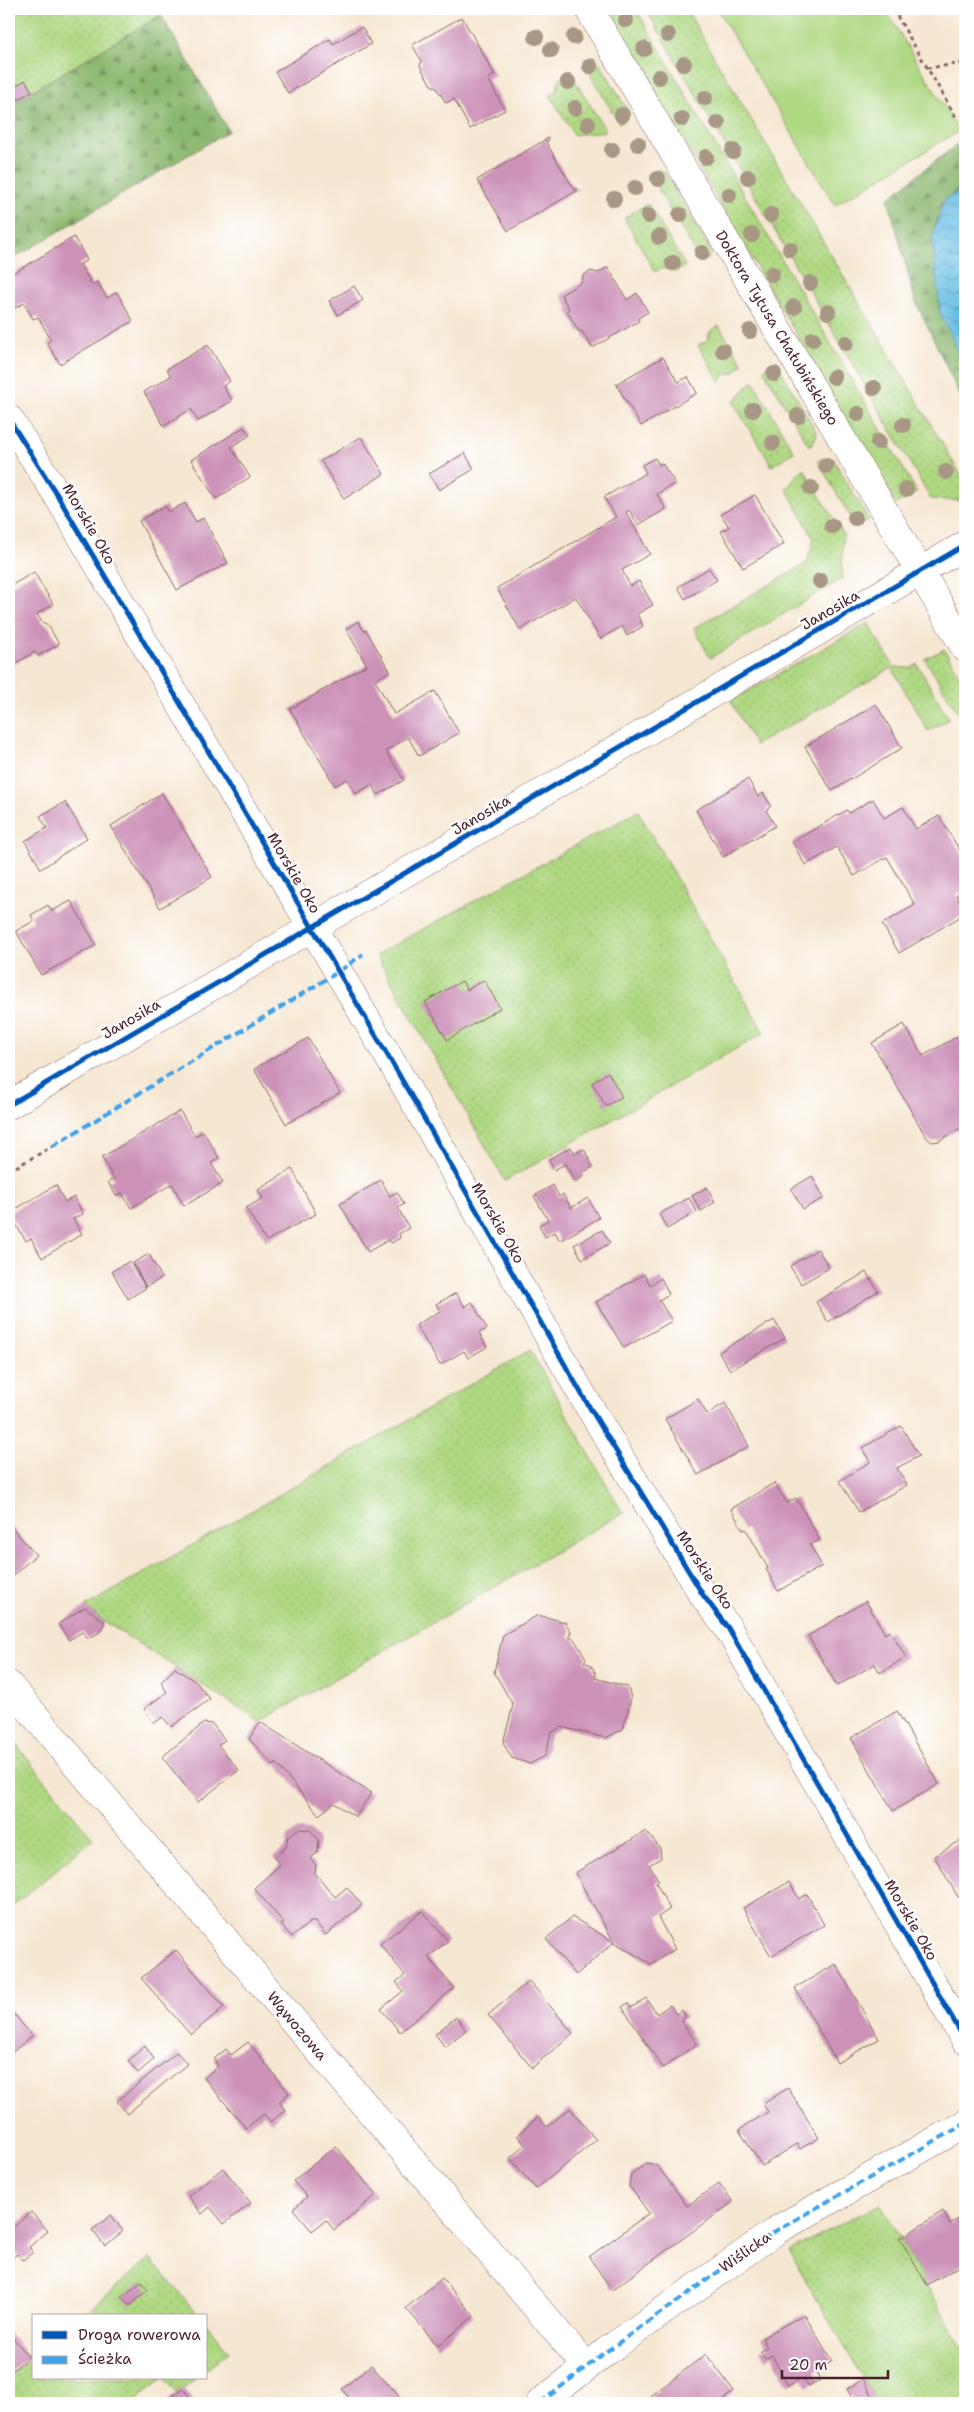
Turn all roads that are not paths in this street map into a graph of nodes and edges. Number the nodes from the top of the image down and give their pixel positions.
1 (589, 9) edge
2 (9, 419) edge
3 (965, 545) edge
4 (921, 572) junction
5 (965, 648) edge
6 (312, 928) junction
7 (9, 1106) edge
8 (9, 1685) edge
9 (965, 2040) edge
10 (965, 2124) edge
11 (586, 2366) junction
12 (540, 2403) edge

1 - 4 street, Doktora Tytusa Chałubińskiego
2 - 6 street, Morskie Oko
3 - 4 street, Janosika
4 - 5 street, Doktora Tytusa Chałubińskiego
4 - 6 street, Janosika
6 - 7 street, Janosika
6 - 9 street, Morskie Oko
8 - 11 street, Wąwozowa
10 - 11 street, Wiślicka
11 - 12 street, Wiślicka

